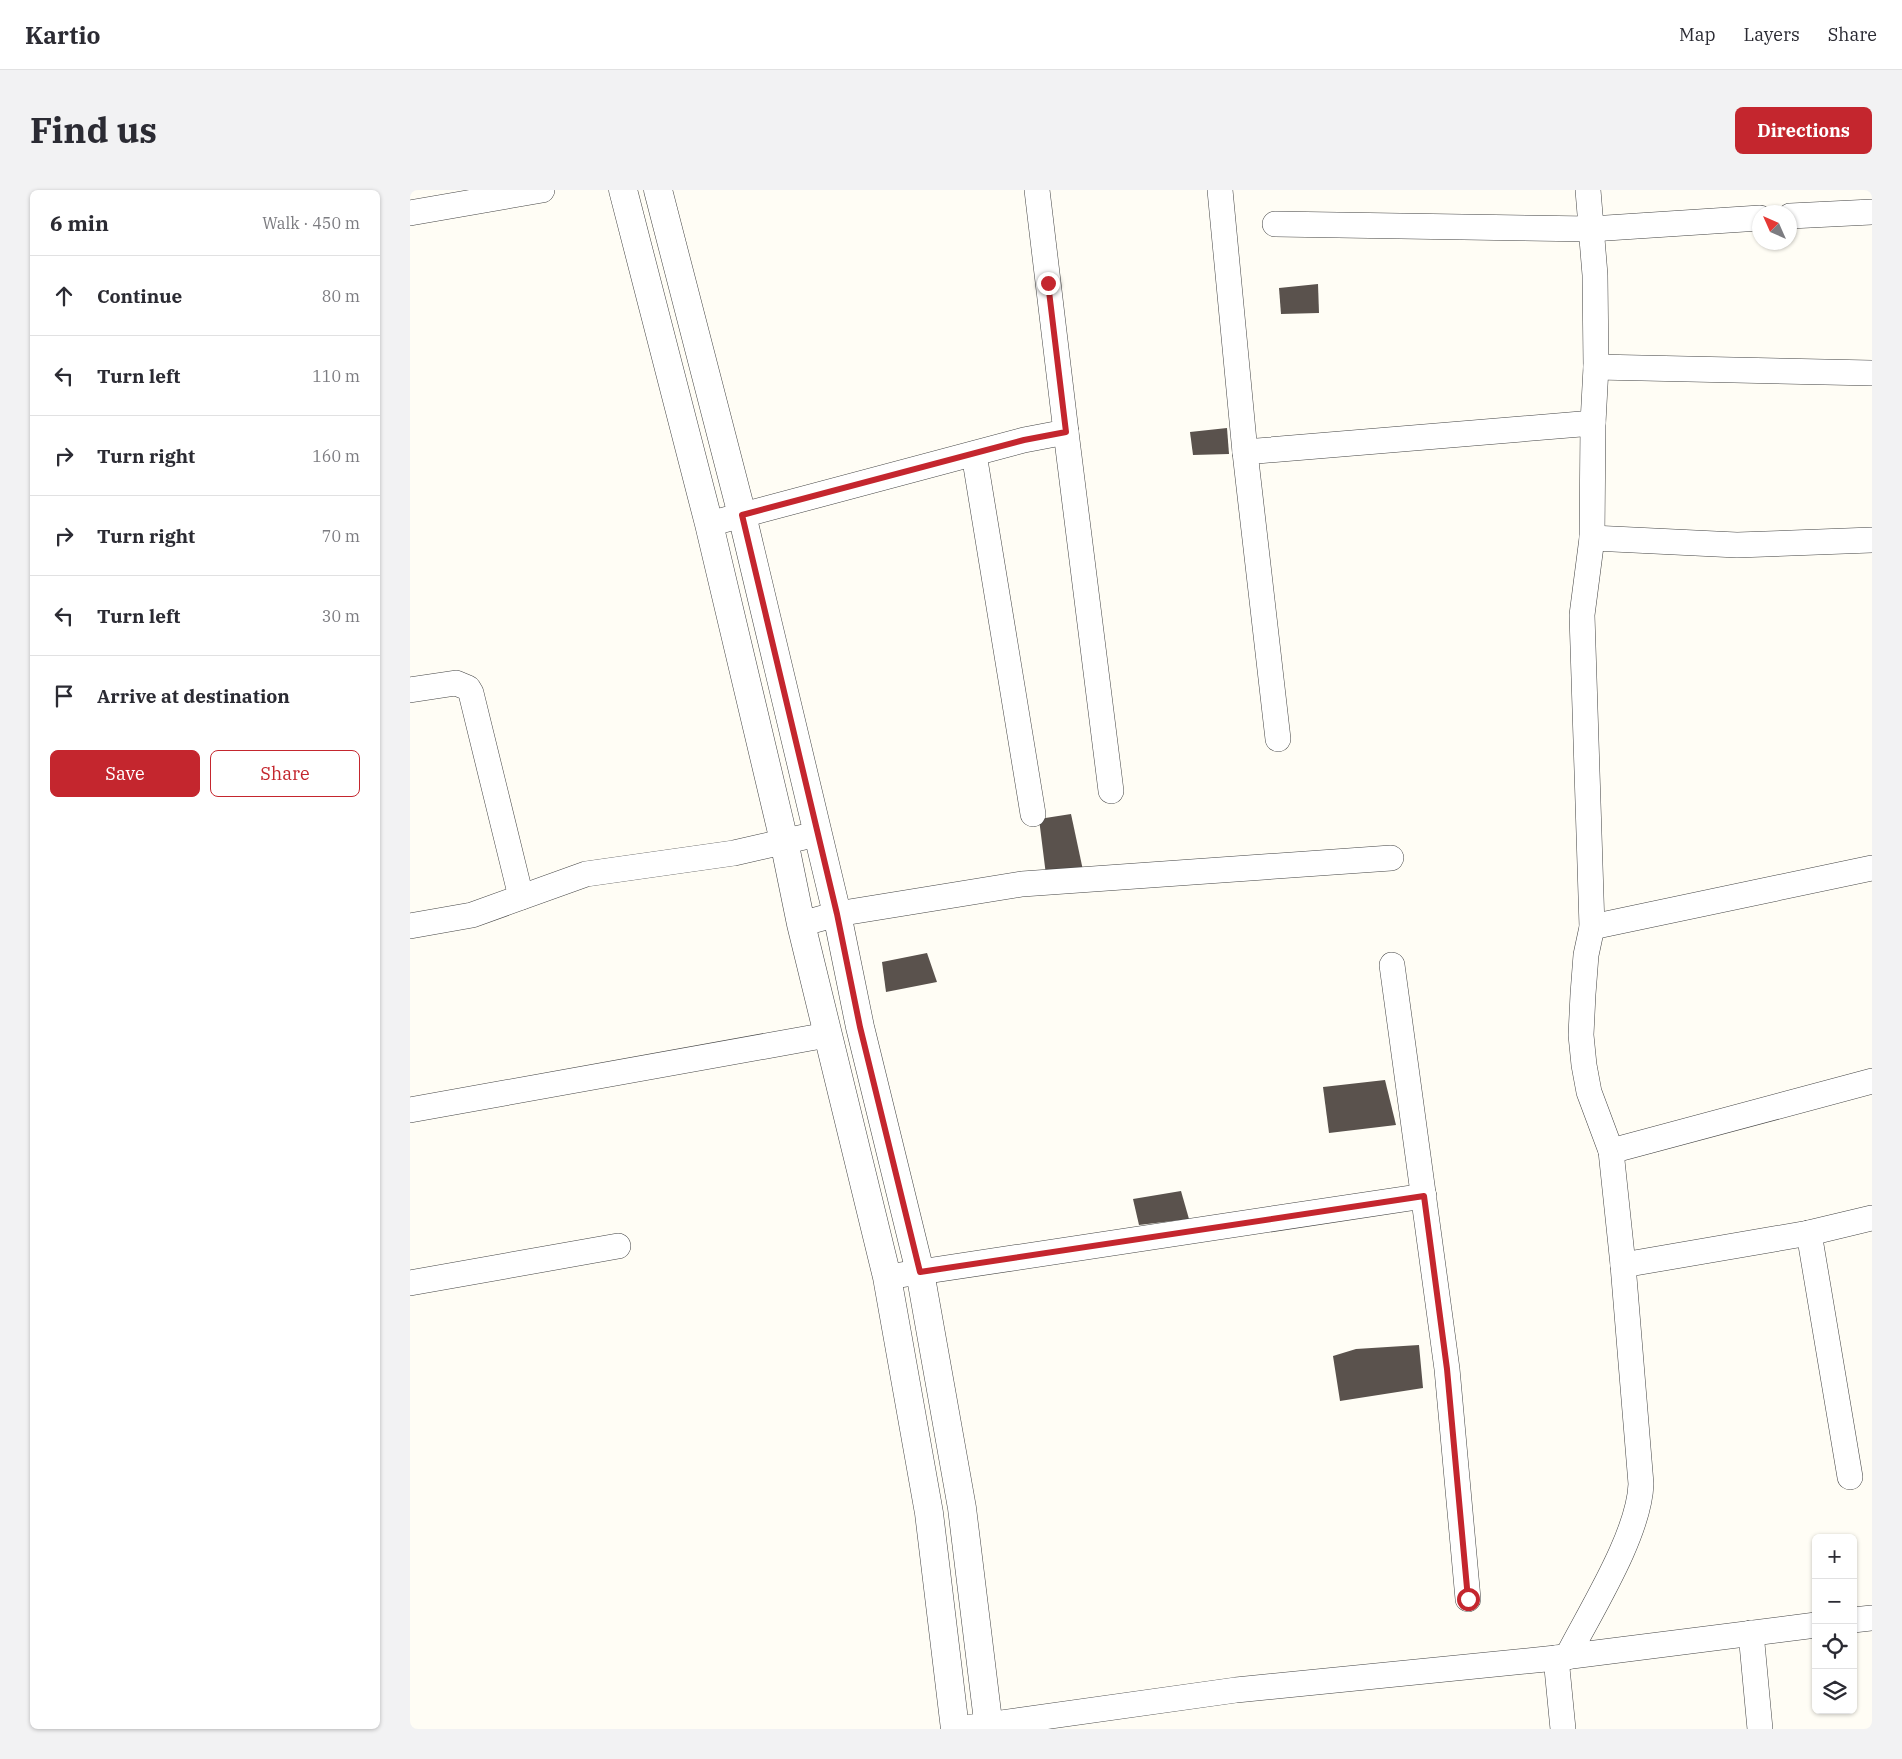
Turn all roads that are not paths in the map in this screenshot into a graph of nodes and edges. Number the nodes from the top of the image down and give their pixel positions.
1 (542, 190) edge
2 (624, 190) edge
3 (658, 190) edge
4 (1037, 190) edge
5 (1220, 190) edge
6 (1588, 190) edge
7 (1872, 212) edge
8 (410, 213) edge
9 (1797, 216) edge
10 (1752, 219) edge
11 (1275, 224) dead end
12 (1591, 229) junction
13 (1596, 367) junction
14 (1872, 373) edge
15 (1593, 423) junction
16 (1066, 432) junction
17 (1245, 452) junction
18 (974, 454) junction
19 (742, 515) junction
20 (710, 524) junction
21 (1592, 538) junction
22 (1872, 540) edge
23 (410, 690) edge
24 (1278, 739) dead end
25 (1111, 791) dead end
26 (1033, 814) dead end
27 (817, 834) junction
28 (784, 841) junction
29 (1391, 858) dead end
30 (1872, 868) edge
31 (521, 897) junction
32 (837, 914) junction
33 (801, 924) junction
34 (410, 926) edge
35 (1592, 927) junction
36 (1392, 965) dead end
37 (827, 1035) junction
38 (1872, 1081) edge
39 (410, 1110) edge
40 (1611, 1151) junction
41 (1424, 1196) junction
42 (1872, 1218) edge
43 (1809, 1233) junction
44 (618, 1246) dead end
45 (1624, 1265) junction
46 (920, 1272) junction
47 (887, 1277) junction
48 (410, 1283) edge
49 (1850, 1477) dead end
50 (1468, 1599) dead end
51 (1872, 1618) edge
52 (1857, 1620) edge
53 (1812, 1625) edge
54 (1751, 1633) junction
55 (1561, 1658) junction
56 (988, 1727) edge
57 (957, 1729) edge
58 (1563, 1729) edge
59 (1760, 1729) edge

1 - 8 street
2 - 20 street
3 - 19 street
4 - 16 street
5 - 17 street
6 - 12 street
7 - 9 street
10 - 12 street
11 - 12 street
12 - 13 street
13 - 14 street
13 - 15 street
15 - 17 street
15 - 21 street
16 - 18 street
16 - 25 street
17 - 24 street
18 - 19 street
18 - 26 street
19 - 20 street
19 - 27 street
20 - 28 street
21 - 22 street
21 - 35 street
23 - 31 street
27 - 28 street
27 - 32 street
28 - 31 street
28 - 33 street
29 - 32 street
30 - 35 street
31 - 34 street
32 - 33 street
32 - 46 street
33 - 37 street
35 - 40 street
36 - 41 street
37 - 39 street
37 - 47 street
38 - 40 street
40 - 45 street
41 - 46 street
41 - 50 street
42 - 43 street
43 - 45 street
43 - 49 street
44 - 48 street
45 - 55 street
46 - 47 street
46 - 56 street
47 - 57 street
51 - 52 street
53 - 54 street
54 - 55 street
54 - 59 street
55 - 56 street
55 - 58 street
56 - 57 street

